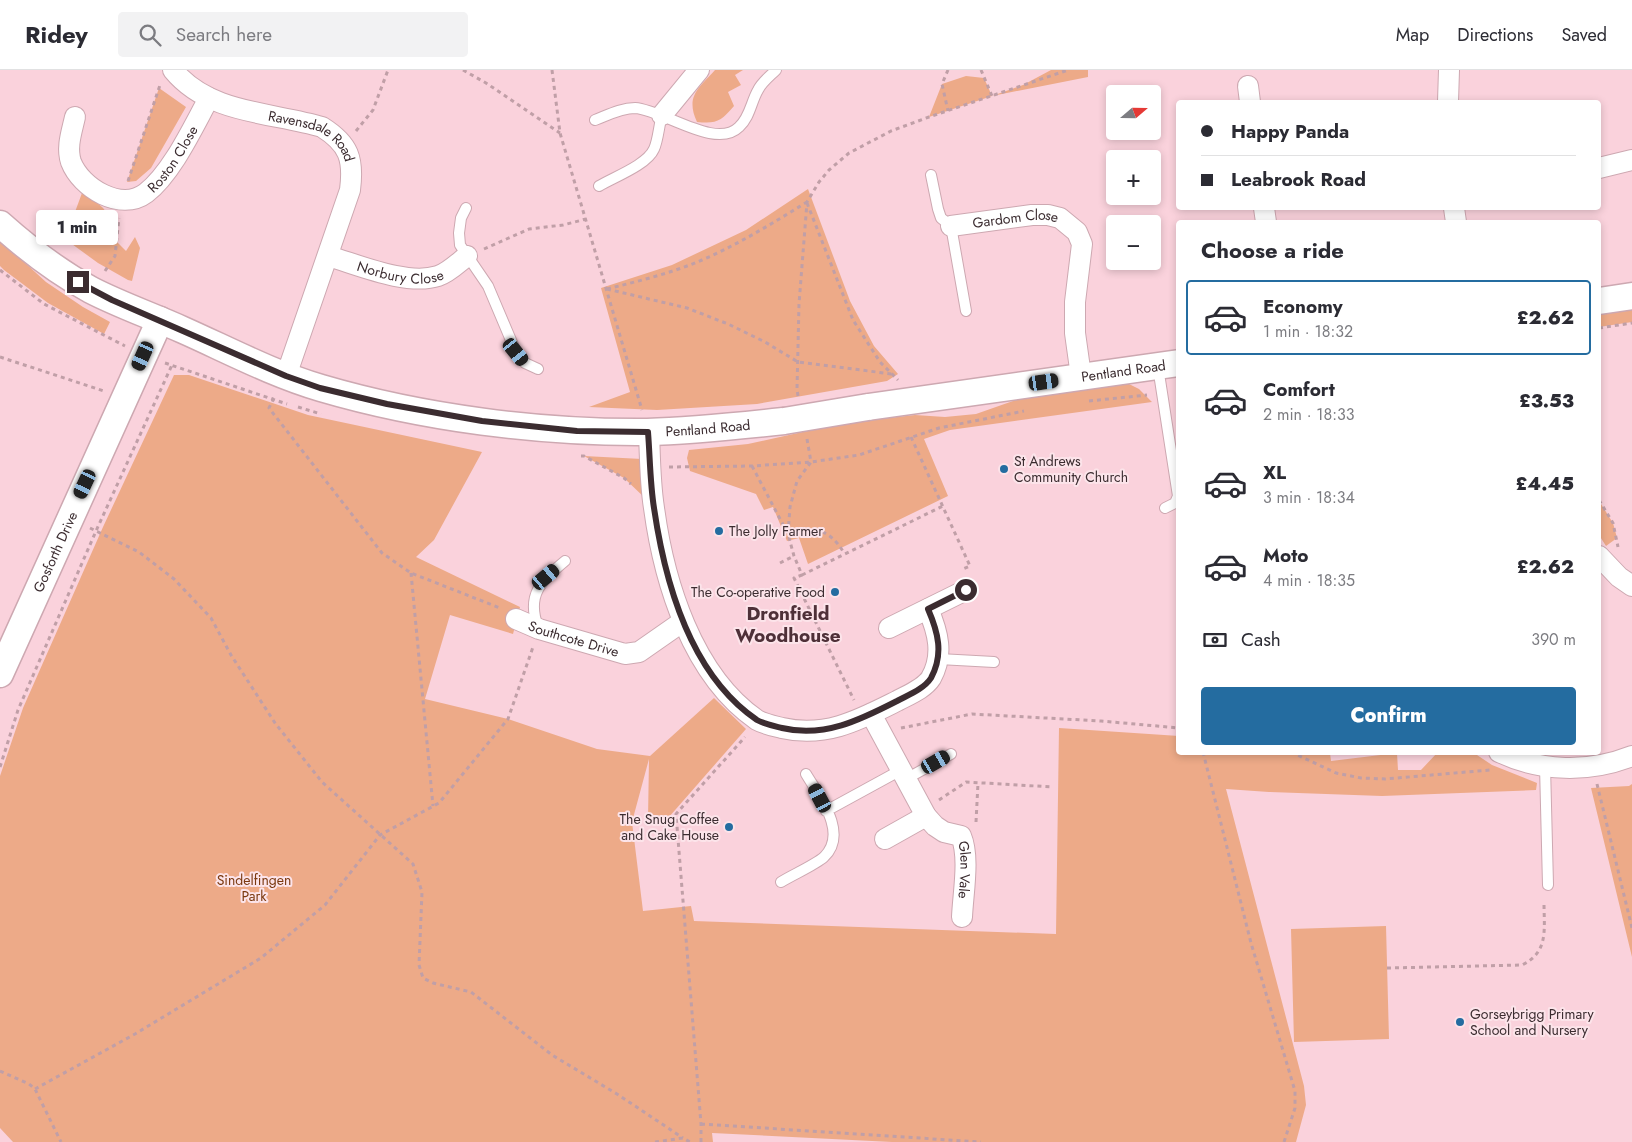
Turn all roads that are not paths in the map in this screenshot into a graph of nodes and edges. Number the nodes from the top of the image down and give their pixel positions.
1 (700, 70) edge
2 (776, 70) edge
3 (1449, 70) edge
4 (168, 74) edge
5 (209, 98) junction
6 (1448, 100) edge
7 (662, 115) junction
8 (75, 117) dead end
9 (595, 120) dead end
10 (1632, 160) edge
11 (1601, 168) edge
12 (931, 175) dead end
13 (599, 186) dead end
14 (466, 208) dead end
15 (0, 224) edge
16 (951, 226) junction
17 (328, 256) junction
18 (467, 256) junction
19 (1632, 296) edge
20 (1601, 301) edge
21 (966, 312) dead end
22 (160, 320) junction
23 (1168, 365) edge
24 (538, 369) dead end
25 (286, 376) junction
26 (1081, 376) junction
27 (648, 432) junction
28 (1176, 483) edge
29 (1176, 501) edge
30 (1165, 508) dead end
31 (1601, 558) edge
32 (565, 561) dead end
33 (1626, 582) edge
34 (966, 590) dead end
35 (928, 609) junction
36 (516, 619) road end
37 (682, 622) junction
38 (889, 628) dead end
39 (539, 629) junction
40 (939, 658) junction
41 (2, 661) edge
42 (994, 662) dead end
43 (867, 716) junction
44 (951, 754) dead end
45 (1505, 755) edge
46 (1632, 756) edge
47 (1545, 766) junction
48 (806, 774) dead end
49 (904, 775) junction
50 (826, 810) junction
51 (925, 813) junction
52 (885, 839) dead end
53 (781, 882) dead end
54 (1548, 885) dead end
55 (962, 917) dead end

1 - 7 street
2 - 7 lane
3 - 6 street
4 - 5 street, Ravensdale Road
5 - 8 street, Roston Close
5 - 17 street, Ravensdale Road
7 - 9 lane
7 - 13 lane
10 - 11 street
12 - 16 lane
14 - 18 lane
15 - 22 street, Pentland Road
16 - 21 lane
16 - 26 street, Gardom Close
17 - 18 street, Norbury Close
17 - 25 street, Ravensdale Road
18 - 24 lane
19 - 20 street
22 - 25 street, Pentland Road
22 - 41 street, Gosforth Drive
23 - 26 street, Pentland Road
23 - 28 lane
25 - 27 street, Pentland Road
26 - 27 street, Pentland Road, bridge
27 - 37 street
29 - 30 lane
31 - 33 street
32 - 39 lane
34 - 35 street
35 - 38 street
35 - 40 street
36 - 39 street, Southcote Drive
37 - 39 street, Southcote Drive
37 - 43 street
40 - 42 lane
40 - 43 street
43 - 49 street, Glen Vale
44 - 49 lane
45 - 47 street
46 - 47 street
47 - 54 lane
48 - 50 lane
49 - 50 lane
49 - 51 street, Glen Vale
50 - 53 lane
51 - 52 street
51 - 55 street, Glen Vale

